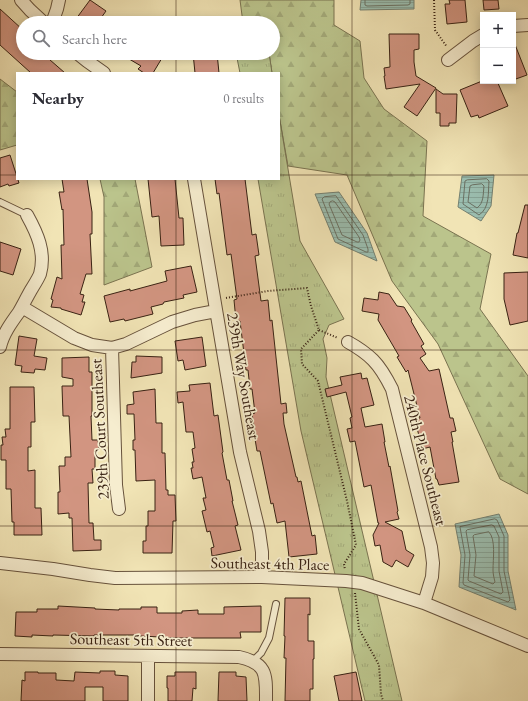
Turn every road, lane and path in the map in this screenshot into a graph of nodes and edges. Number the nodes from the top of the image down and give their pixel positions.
1 (22, 0) edge
2 (59, 0) edge
3 (434, 0) edge
4 (36, 16) edge
5 (54, 16) edge
6 (528, 25) edge
7 (516, 26) edge
8 (480, 37) edge
9 (451, 58) joint
10 (86, 60) edge
11 (103, 72) edge
12 (194, 180) edge
13 (0, 202) edge
14 (27, 215) joint
15 (215, 305) junction
16 (22, 307) junction
17 (319, 330) junction
18 (348, 342) joint
19 (0, 347) edge
20 (112, 348) junction
21 (119, 508) dead end
22 (0, 563) edge
23 (262, 577) junction
24 (346, 581) junction
25 (424, 603) junction
26 (276, 604) dead end
27 (528, 646) edge
28 (0, 654) edge
29 (148, 656) junction
30 (256, 663) junction
31 (148, 701) edge
32 (266, 701) edge
33 (383, 701) edge

1 - 4 street
2 - 5 street
3 - 9 path
6 - 7 street
8 - 9 street
10 - 11 street
12 - 15 street, 239th Way Southeast
13 - 14 lane
14 - 16 street
15 - 17 path
15 - 20 street
15 - 23 street, 239th Way Southeast
16 - 19 street
16 - 20 street
17 - 18 path
17 - 24 path
18 - 25 street, 240th Place Southeast
20 - 21 street, 239th Court Southeast
22 - 23 street, Southeast 4th Place
23 - 24 street, Southeast 4th Place
24 - 25 street, Southeast 4th Place
24 - 33 path
25 - 27 street, Southeast 4th Place
26 - 30 lane
28 - 29 street, Southeast 5th Street
29 - 30 street, Southeast 5th Street
29 - 31 street
30 - 32 street

